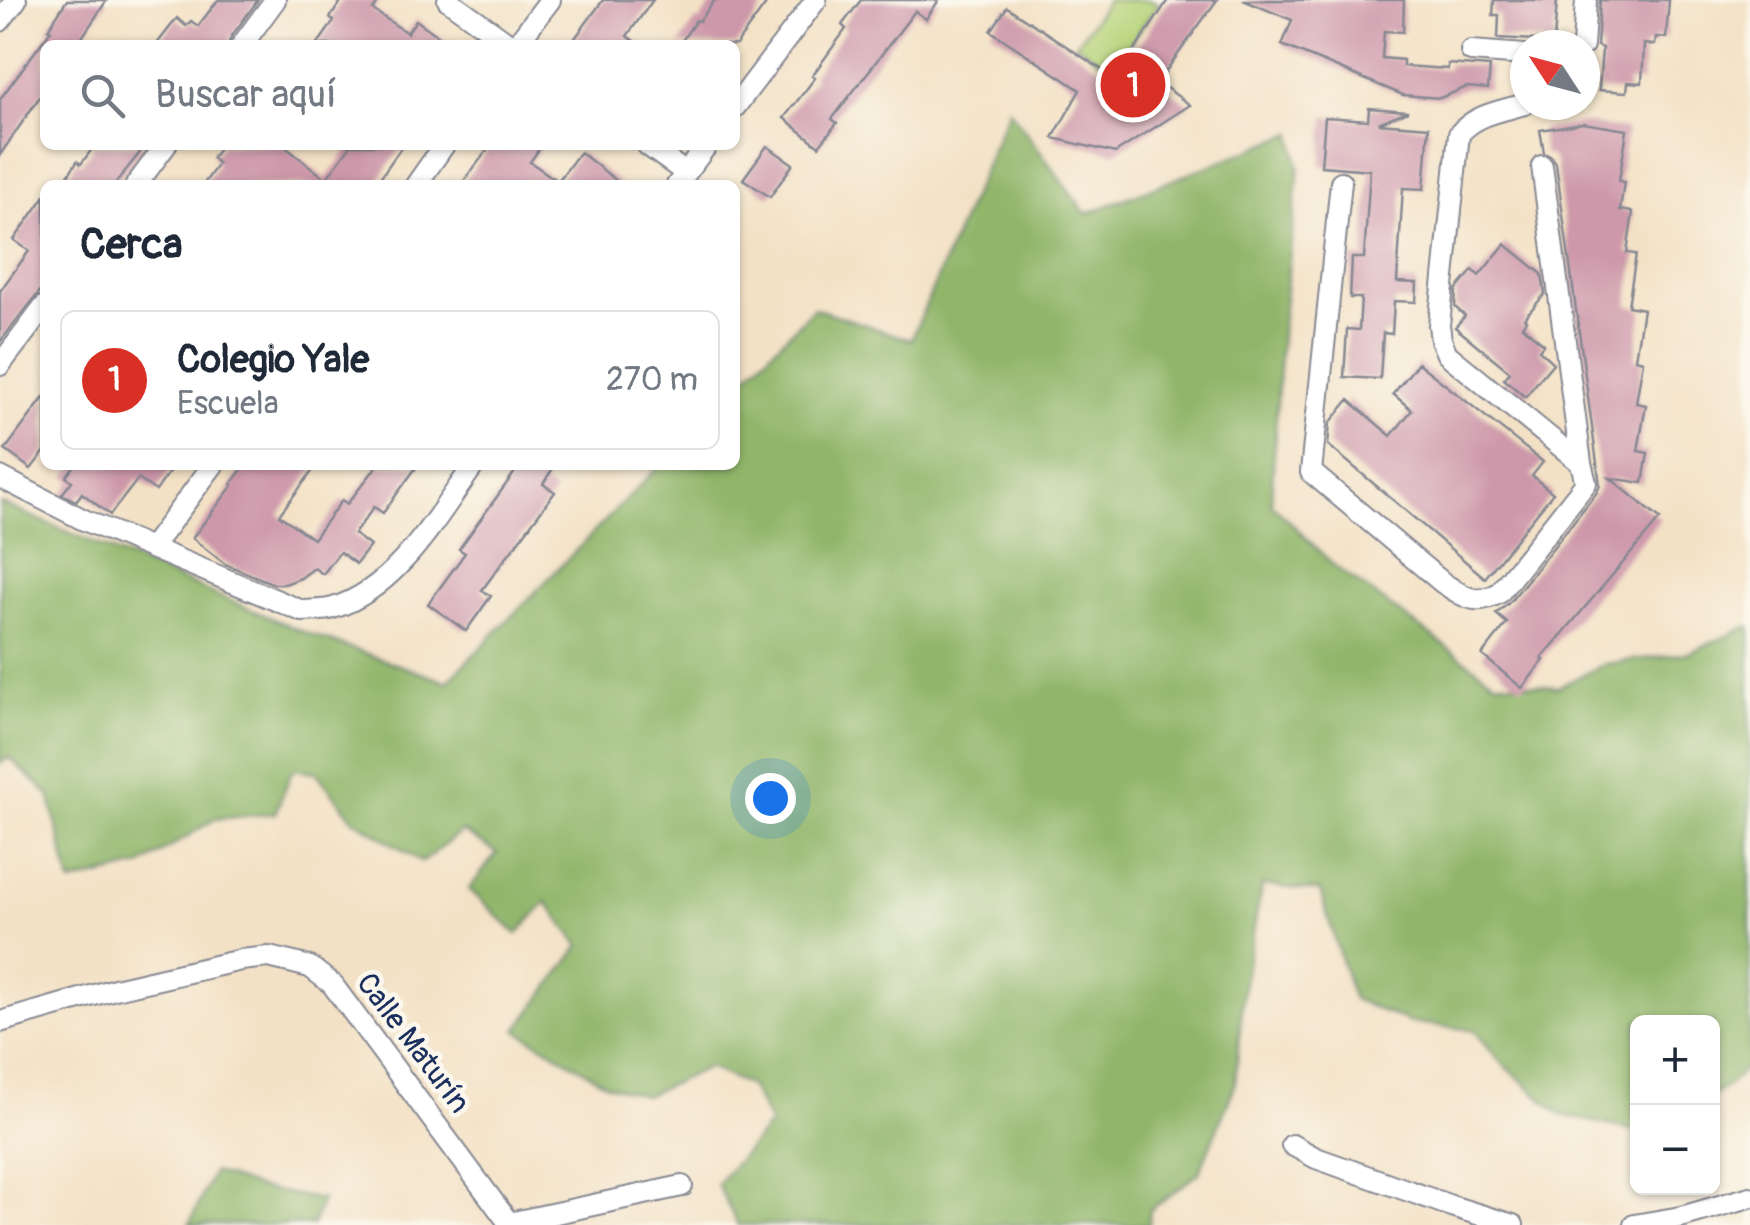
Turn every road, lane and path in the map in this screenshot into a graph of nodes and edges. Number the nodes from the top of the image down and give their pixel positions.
1 (16, 0) edge
2 (276, 0) edge
3 (448, 0) edge
4 (550, 0) edge
5 (816, 0) edge
6 (1586, 0) edge
7 (0, 21) edge
8 (1585, 30) edge
9 (246, 40) edge
10 (506, 40) edge
11 (517, 40) edge
12 (1471, 51) dead end
13 (1510, 54) edge
14 (740, 100) edge
15 (1510, 108) edge
16 (162, 150) edge
17 (440, 150) edge
18 (653, 150) edge
19 (702, 150) edge
20 (1542, 166) dead end
21 (681, 179) edge
22 (140, 180) edge
23 (420, 180) edge
24 (1341, 182) dead end
25 (40, 313) edge
26 (0, 365) edge
27 (1581, 463) junction
28 (209, 470) edge
29 (470, 470) edge
30 (0, 477) edge
31 (152, 547) junction
32 (0, 1022) edge
33 (1292, 1145) dead end
34 (682, 1186) dead end
35 (1750, 1197) edge
36 (509, 1224) edge
37 (1513, 1225) edge
38 (1634, 1225) edge

1 - 7 street
2 - 9 street
3 - 10 street
4 - 11 street
5 - 14 street
6 - 8 street
12 - 13 street
15 - 27 street
16 - 22 street
17 - 23 street
18 - 21 street
19 - 21 street
20 - 27 street
24 - 27 street
25 - 26 street
28 - 31 street
29 - 31 street
30 - 31 street
32 - 36 street, Calle Maturín
33 - 37 street
34 - 36 street, Calle Maturín
35 - 38 street

